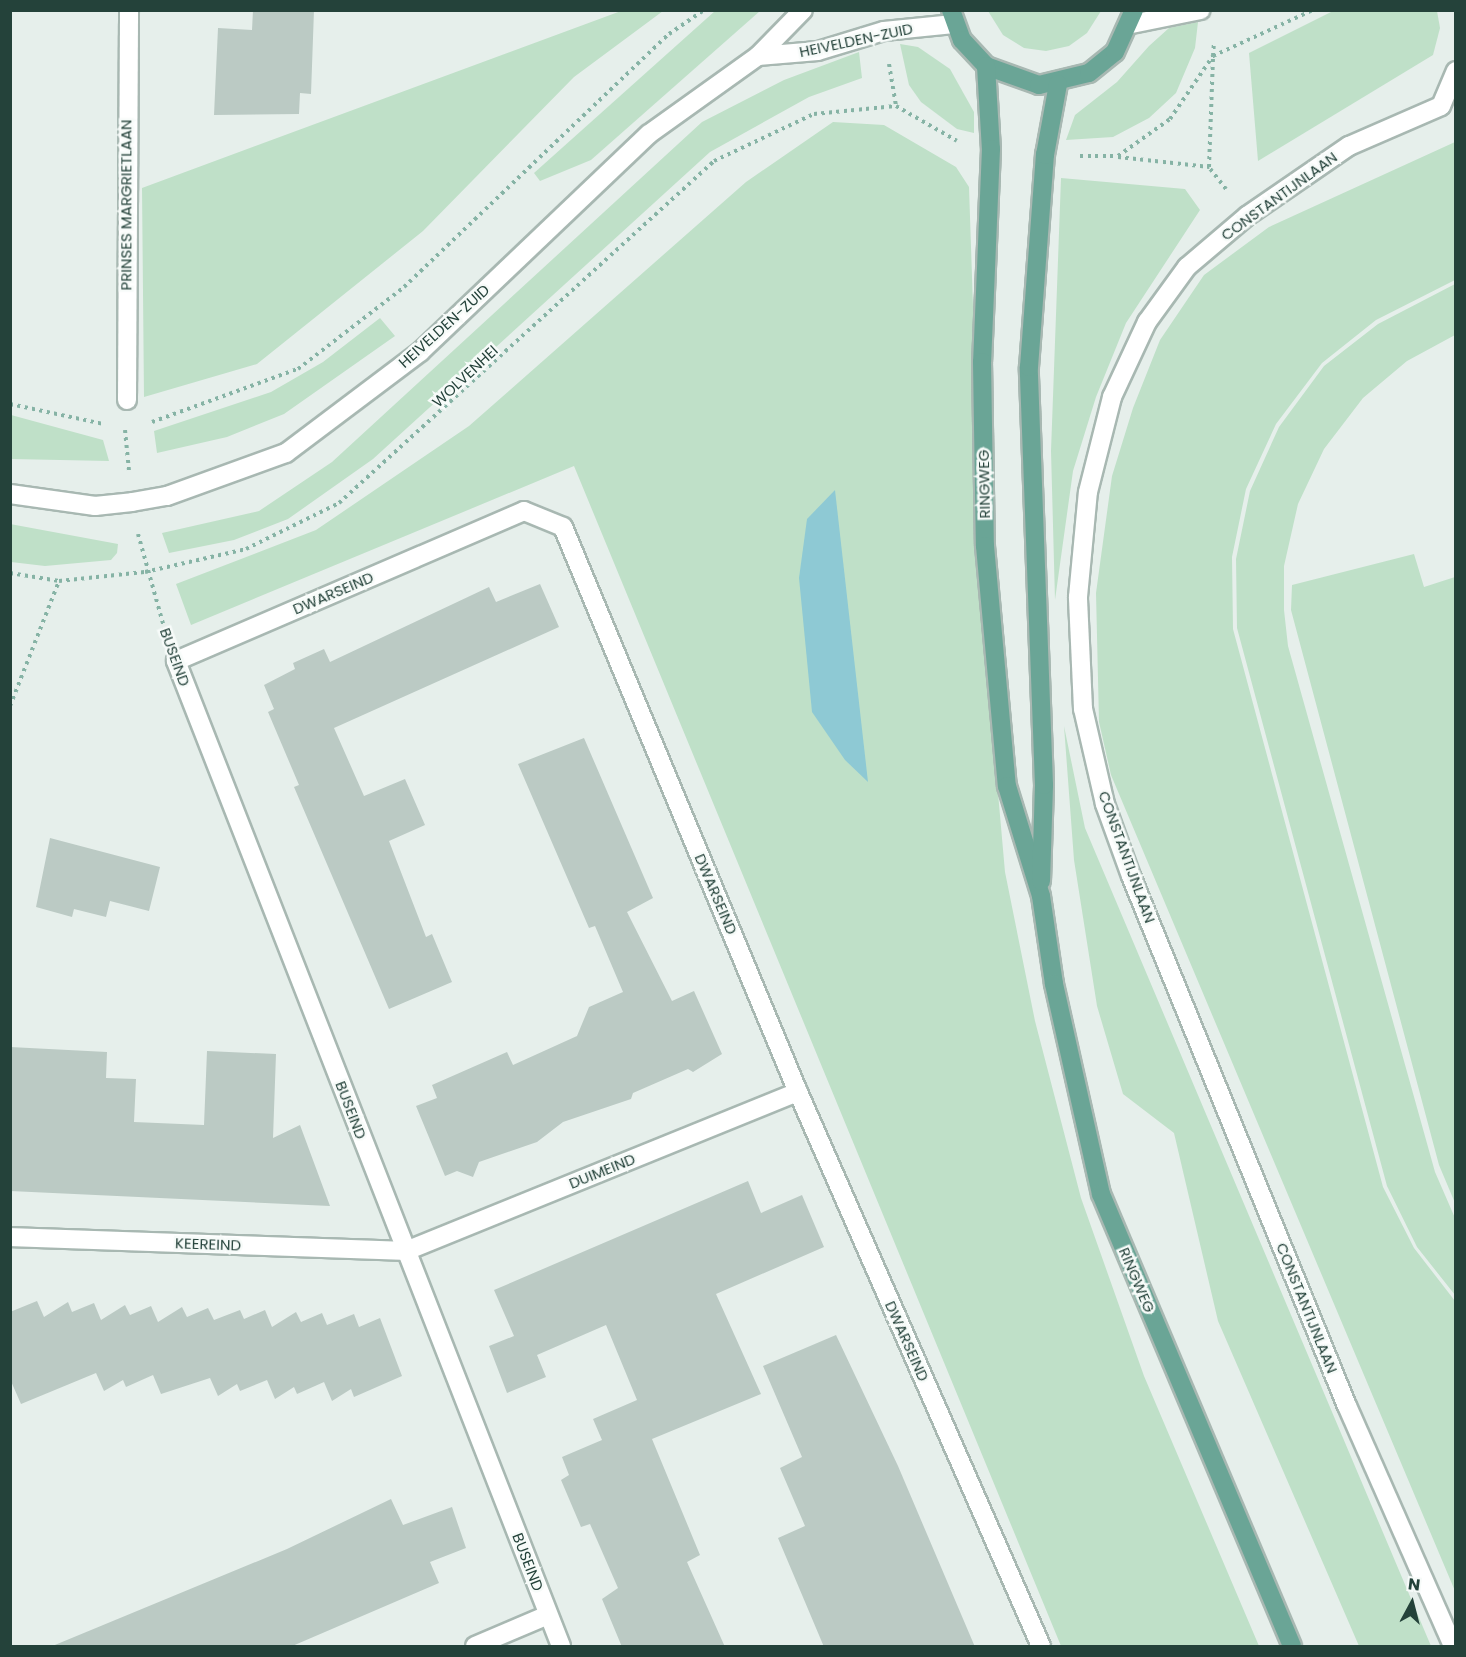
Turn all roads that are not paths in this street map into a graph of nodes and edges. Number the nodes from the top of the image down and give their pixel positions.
1 (129, 10) edge
2 (803, 10) edge
3 (1201, 10) edge
4 (952, 17) edge
5 (1133, 17) edge
6 (758, 56) junction
7 (987, 66) junction
8 (1455, 71) edge
9 (1058, 84) junction
10 (127, 400) dead end
11 (10, 494) edge
12 (176, 660) joint
13 (1041, 896) junction
14 (798, 1092) junction
15 (10, 1237) edge
16 (406, 1251) junction
17 (548, 1615) junction
18 (475, 1647) edge
19 (561, 1647) edge
20 (1041, 1647) edge
21 (1292, 1647) edge
22 (1453, 1647) edge

1 - 10 street, PRINSES MARGRIETLAAN
2 - 6 street, HEIVELDEN-ZUID
3 - 5 street
4 - 6 street, HEIVELDEN-ZUID
4 - 7 main road
5 - 9 main road
6 - 11 street, HEIVELDEN-ZUID
7 - 9 main road
7 - 13 main road, RINGWEG
8 - 22 street, CONSTANTIJNLAAN
9 - 13 main road, RINGWEG
12 - 14 street, DWARSEIND
12 - 16 street, BUSEIND
13 - 21 main road, RINGWEG
14 - 16 street, DUIMEIND
14 - 20 street, DWARSEIND
15 - 16 street, KEEREIND
16 - 17 street, BUSEIND
17 - 18 street
17 - 19 street, BUSEIND

